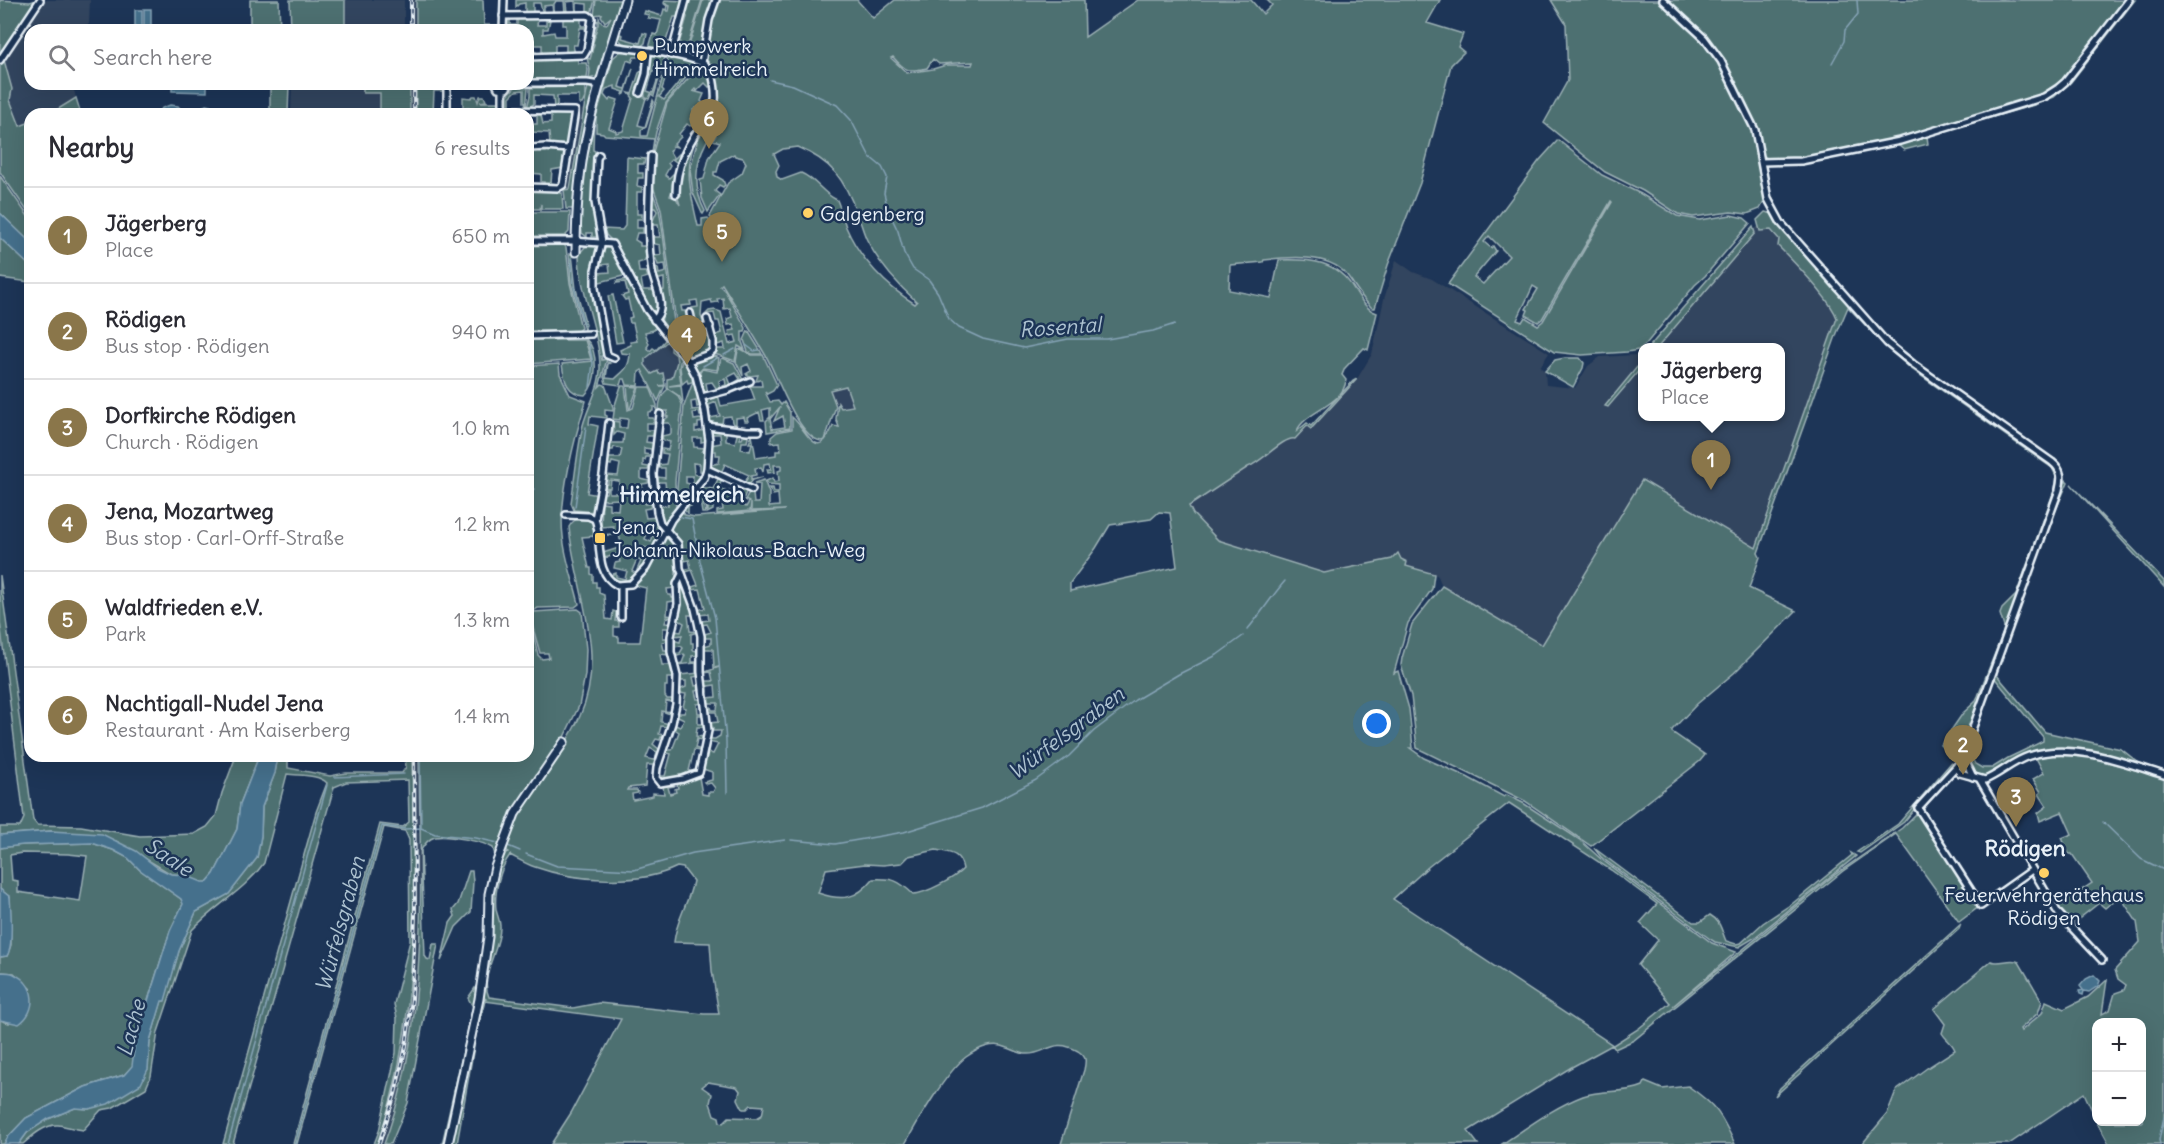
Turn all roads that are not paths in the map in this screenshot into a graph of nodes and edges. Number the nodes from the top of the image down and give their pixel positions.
1 (40, 0) edge
2 (504, 0) edge
3 (625, 0) edge
4 (686, 0) edge
5 (716, 0) edge
6 (1663, 0) edge
7 (2129, 0) edge
8 (503, 16) junction
9 (503, 24) edge
10 (611, 46) junction
11 (648, 52) junction
12 (671, 55) junction
13 (534, 57) edge
14 (0, 60) edge
15 (702, 63) junction
16 (534, 83) edge
17 (600, 85) junction
18 (447, 90) edge
19 (503, 90) edge
20 (640, 93) dead end
21 (447, 108) edge
22 (503, 108) edge
23 (534, 112) edge
24 (534, 148) edge
25 (568, 148) junction
26 (599, 155) dead end
27 (651, 156) dead end
28 (1762, 162) junction
29 (534, 187) edge
30 (676, 194) dead end
31 (534, 241) edge
32 (576, 241) junction
33 (602, 242) junction
34 (576, 252) dead end
35 (690, 313) dead end
36 (707, 319) dead end
37 (654, 320) junction
38 (710, 326) junction
39 (694, 330) junction
40 (591, 334) dead end
41 (534, 336) edge
42 (696, 341) dead end
43 (614, 358) dead end
44 (688, 361) junction
45 (750, 381) dead end
46 (702, 397) junction
47 (660, 414) dead end
48 (609, 423) dead end
49 (707, 426) junction
50 (759, 430) dead end
51 (707, 469) junction
52 (753, 490) dead end
53 (566, 515) dead end
54 (595, 519) junction
55 (665, 529) junction
56 (682, 574) junction
57 (621, 585) junction
58 (621, 617) dead end
59 (564, 742) dead end
60 (1964, 758) junction
61 (1956, 769) junction
62 (2164, 776) edge
63 (1973, 777) junction
64 (1980, 780) junction
65 (2032, 870) junction
66 (2098, 959) dead end
67 (448, 1144) edge

1 - 14 street
2 - 8 street
3 - 10 main road
4 - 12 street
5 - 15 street
6 - 28 street
7 - 28 street
8 - 9 street
8 - 13 street
10 - 11 street
10 - 17 main road
11 - 12 street
11 - 20 street
12 - 15 street
15 - 30 street
16 - 17 street
17 - 32 main road
18 - 21 street
19 - 22 street
23 - 25 street
24 - 25 street
25 - 29 street
26 - 33 street
27 - 37 street
28 - 60 street
31 - 32 street
32 - 33 street
32 - 34 main road
33 - 37 street
33 - 43 street
35 - 39 street
36 - 38 street
37 - 44 street
38 - 39 street
38 - 44 street
39 - 42 street
40 - 41 street
44 - 46 street
45 - 46 street
46 - 49 street
47 - 55 street
48 - 54 street
49 - 50 street
49 - 51 street
51 - 52 street
51 - 55 street
53 - 54 street
54 - 57 street
55 - 56 street
55 - 57 street
56 - 56 street
57 - 58 street
59 - 67 main road
60 - 61 street
60 - 63 street
61 - 63 street
61 - 65 street
62 - 64 street
63 - 64 street
64 - 65 street
65 - 66 street

